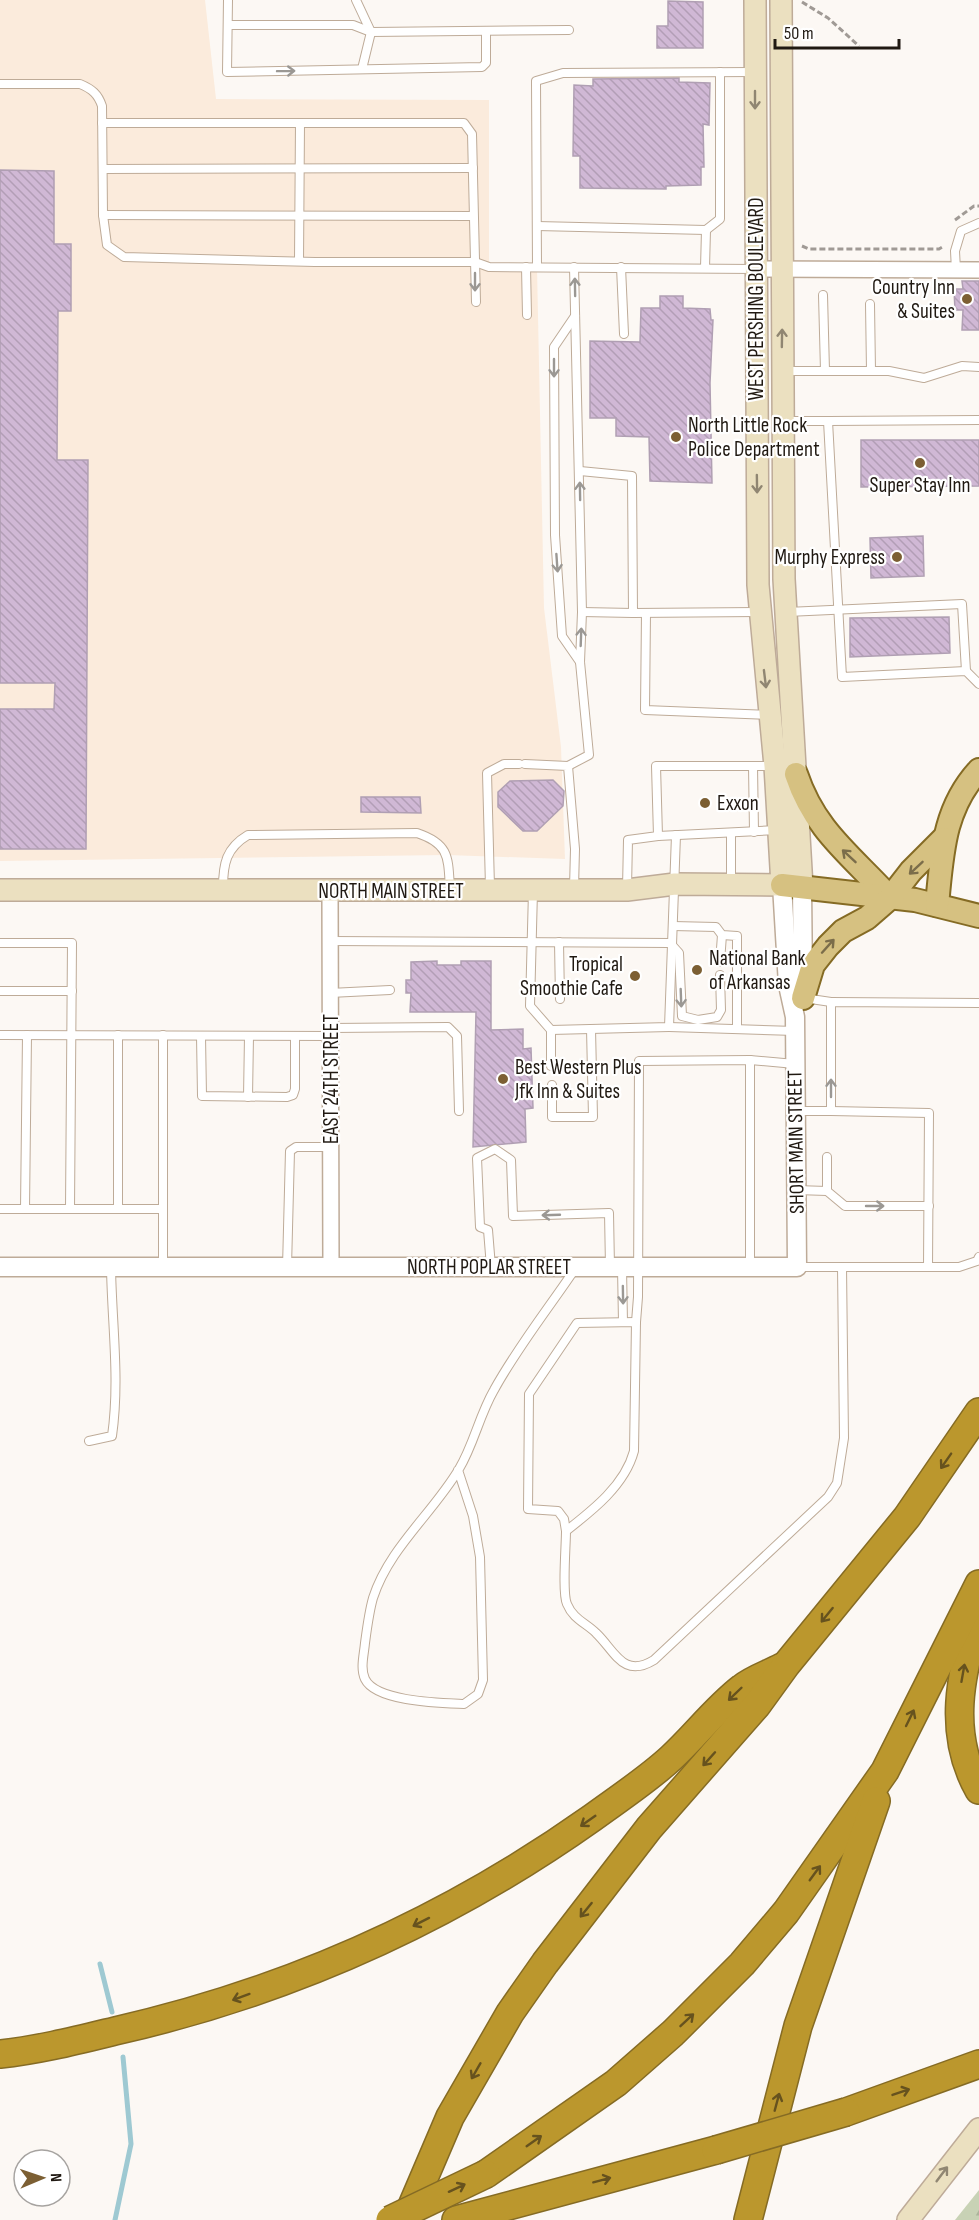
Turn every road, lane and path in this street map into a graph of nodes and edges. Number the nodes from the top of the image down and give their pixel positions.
1 (228, 0) edge
2 (356, 0) edge
3 (755, 0) edge
4 (791, 1) edge
5 (228, 25) junction
6 (569, 30) dead end
7 (371, 32) junction
8 (486, 32) junction
9 (859, 46) dead end
10 (362, 69) junction
11 (720, 72) junction
12 (755, 72) junction
13 (0, 84) edge
14 (102, 123) junction
15 (300, 123) junction
16 (300, 168) junction
17 (473, 168) junction
18 (103, 169) junction
19 (979, 206) edge
20 (103, 215) junction
21 (299, 216) junction
22 (473, 216) junction
23 (979, 223) edge
24 (537, 226) junction
25 (949, 226) dead end
26 (706, 230) junction
27 (797, 244) dead end
28 (947, 244) dead end
29 (299, 261) junction
30 (475, 262) junction
31 (526, 267) junction
32 (537, 267) junction
33 (574, 267) junction
34 (621, 267) junction
35 (705, 268) junction
36 (755, 269) junction
37 (782, 270) junction
38 (956, 270) junction
39 (979, 270) edge
40 (823, 295) dead end
41 (476, 302) dead end
42 (870, 304) dead end
43 (527, 315) dead end
44 (575, 316) junction
45 (624, 334) dead end
46 (979, 368) edge
47 (781, 371) junction
48 (825, 371) junction
49 (872, 371) junction
50 (979, 420) edge
51 (782, 421) junction
52 (828, 421) junction
53 (580, 471) junction
54 (838, 608) junction
55 (582, 612) junction
56 (760, 612) junction
57 (786, 612) junction
58 (633, 613) junction
59 (646, 613) junction
60 (580, 662) junction
61 (966, 671) junction
62 (979, 683) edge
63 (770, 715) junction
64 (568, 766) junction
65 (753, 766) junction
66 (786, 770) junction
67 (979, 770) edge
68 (779, 829) junction
69 (754, 832) junction
70 (731, 833) junction
71 (658, 836) junction
72 (676, 836) junction
73 (943, 839) junction
74 (795, 883) junction
75 (675, 884) junction
76 (731, 884) junction
77 (0, 890) edge
78 (490, 890) junction
79 (533, 890) junction
80 (574, 890) junction
81 (627, 890) junction
82 (330, 891) junction
83 (450, 891) junction
84 (223, 892) junction
85 (890, 898) junction
86 (937, 905) junction
87 (979, 916) edge
88 (673, 926) junction
89 (722, 935) junction
90 (330, 941) junction
91 (531, 941) junction
92 (559, 942) junction
93 (0, 943) edge
94 (670, 943) junction
95 (720, 962) dead end
96 (720, 975) dead end
97 (390, 990) dead end
98 (0, 991) edge
99 (72, 991) junction
100 (330, 993) junction
101 (560, 999) dead end
102 (831, 1002) junction
103 (979, 1004) edge
104 (798, 1015) junction
105 (669, 1027) junction
106 (737, 1028) junction
107 (591, 1029) junction
108 (551, 1030) junction
109 (330, 1032) junction
110 (0, 1035) edge
111 (27, 1035) junction
112 (72, 1035) junction
113 (118, 1035) junction
114 (163, 1035) junction
115 (201, 1036) junction
116 (249, 1036) junction
117 (294, 1036) junction
118 (750, 1060) junction
119 (795, 1064) junction
120 (551, 1066) dead end
121 (552, 1085) dead end
122 (248, 1097) junction
123 (459, 1111) dead end
124 (796, 1111) junction
125 (831, 1111) junction
126 (331, 1147) junction
127 (827, 1157) dead end
128 (796, 1190) junction
129 (827, 1191) junction
130 (929, 1206) junction
131 (0, 1209) edge
132 (25, 1209) junction
133 (70, 1209) junction
134 (118, 1209) junction
135 (163, 1209) junction
136 (978, 1259) edge
137 (0, 1267) edge
138 (110, 1267) junction
139 (163, 1267) junction
140 (287, 1267) junction
141 (331, 1267) junction
142 (491, 1267) junction
143 (577, 1267) junction
144 (623, 1267) junction
145 (750, 1267) junction
146 (797, 1267) junction
147 (842, 1267) junction
148 (928, 1267) junction
149 (623, 1322) junction
150 (636, 1322) junction
151 (979, 1412) edge
152 (88, 1441) dead end
153 (458, 1470) junction
154 (566, 1531) junction
155 (979, 1584) edge
156 (979, 1614) edge
157 (786, 1665) junction
158 (885, 1771) junction
159 (979, 1790) edge
160 (0, 2054) edge
161 (979, 2064) edge
162 (979, 2129) edge
163 (460, 2219) edge
164 (390, 2220) edge
165 (406, 2220) edge
166 (748, 2220) edge
167 (908, 2220) edge

1 - 5 lane
2 - 7 lane
3 - 12 main road, WEST PERSHING BOULEVARD
4 - 9 path
4 - 37 main road, WEST PERSHING BOULEVARD
5 - 7 lane
5 -> 10 lane
6 - 8 lane
7 - 8 lane
7 - 10 lane
8 - 10 lane
11 - 12 lane
11 - 24 lane
11 - 26 lane
12 -> 36 main road, WEST PERSHING BOULEVARD
13 - 14 lane
14 - 15 lane
14 - 18 lane
15 - 16 lane
15 - 17 lane
16 - 17 lane
16 - 18 lane
16 - 21 lane
17 - 22 lane
18 - 20 lane
19 - 25 path
20 - 21 lane
20 - 29 lane
21 - 22 lane
21 - 29 lane
22 - 30 lane
23 - 38 lane
24 - 26 lane
24 - 32 lane
26 - 35 lane
27 - 28 path
29 - 30 lane
30 - 31 lane
30 -> 41 lane
31 - 32 lane
31 - 43 lane
32 - 33 lane
33 - 34 lane
44 -> 33 lane
34 - 35 lane
34 - 45 lane
35 - 36 lane
36 - 37 street
36 -> 56 main road, WEST PERSHING BOULEVARD
37 - 38 street
47 -> 37 main road, WEST PERSHING BOULEVARD
38 - 39 street
40 - 48 lane
42 - 49 lane
44 - 53 lane
44 -> 60 lane
46 - 49 lane
47 - 48 lane
47 - 51 main road, WEST PERSHING BOULEVARD
48 - 49 lane
50 - 52 lane
51 - 52 lane
51 - 57 main road, WEST PERSHING BOULEVARD
52 - 54 lane
55 -> 53 lane
53 - 58 lane
54 - 57 lane
54 - 61 lane
54 - 61 lane
55 - 58 lane
60 -> 55 lane
56 - 59 lane
56 -> 63 main road, WEST PERSHING BOULEVARD
57 - 66 main road, WEST PERSHING BOULEVARD
58 - 59 lane
59 - 63 lane
60 - 64 lane
61 - 62 lane
63 - 66 main road, WEST PERSHING BOULEVARD
64 - 78 lane
64 - 80 lane
65 - 66 lane
65 - 69 lane
65 - 71 lane
66 - 68 main road, WEST PERSHING BOULEVARD
66 - 74 main road, WEST PERSHING BOULEVARD
85 -> 66 main road
67 - 73 main road
68 - 69 lane
68 - 74 main road, WEST PERSHING BOULEVARD
69 - 70 lane
70 - 72 lane
70 - 76 lane
71 - 72 lane
71 - 81 lane
72 - 75 lane
73 -> 85 main road
73 - 86 main road
74 - 76 main road, NORTH MAIN STREET
74 - 85 main road
74 - 104 street, SHORT MAIN STREET
75 - 76 main road, NORTH MAIN STREET
75 - 81 main road, NORTH MAIN STREET
75 - 88 lane
77 - 84 main road, NORTH MAIN STREET
78 - 79 main road, NORTH MAIN STREET
78 - 83 main road, NORTH MAIN STREET
79 - 80 main road, NORTH MAIN STREET
79 - 91 lane
80 - 81 main road, NORTH MAIN STREET
82 - 83 main road, NORTH MAIN STREET
82 - 84 main road, NORTH MAIN STREET
82 - 90 street, EAST 24TH STREET
83 - 84 lane
85 - 86 main road
104 -> 85 main road
86 - 87 main road
88 - 89 lane
88 - 94 lane
89 - 95 lane
89 - 106 lane
90 - 91 lane
90 - 100 street, EAST 24TH STREET
91 - 92 lane
91 - 108 lane
92 - 94 lane
92 - 101 lane
93 - 99 lane
94 -> 96 lane
94 - 105 lane
97 - 100 lane
98 - 99 lane
99 - 112 lane
100 - 109 street, EAST 24TH STREET
102 - 103 lane
102 - 104 lane
125 -> 102 lane
104 - 106 lane
104 - 119 street, SHORT MAIN STREET
105 - 106 lane
105 - 107 lane
107 - 108 lane
107 - 121 lane
108 - 120 lane
109 - 117 lane
109 - 123 lane
109 - 126 street, EAST 24TH STREET
110 - 111 lane
111 - 112 lane
111 - 132 lane
112 - 113 lane
112 - 133 lane
113 - 114 lane
113 - 134 lane
114 - 115 lane
114 - 135 lane
115 - 116 lane
115 - 122 lane
116 - 117 lane
116 - 122 lane
117 - 122 lane
118 - 119 lane
118 - 144 lane
118 - 145 lane
119 - 124 street, SHORT MAIN STREET
124 - 125 lane
124 - 128 street, SHORT MAIN STREET
125 - 130 lane
126 - 140 lane
126 - 141 street, EAST 24TH STREET
127 - 129 lane
128 - 129 lane
128 - 146 street, SHORT MAIN STREET
129 -> 130 lane
130 - 148 lane
131 - 132 lane
132 - 133 lane
133 - 134 lane
134 - 135 lane
135 - 139 lane
136 - 148 lane, NORTH POPLAR STREET
137 - 138 street, NORTH POPLAR STREET
138 - 139 street, NORTH POPLAR STREET
138 - 152 lane
139 - 140 street, NORTH POPLAR STREET
140 - 141 street, NORTH POPLAR STREET
141 - 142 street, NORTH POPLAR STREET
142 - 143 street, NORTH POPLAR STREET
144 -> 142 lane
143 - 144 street, NORTH POPLAR STREET
143 - 153 lane
144 - 145 street, NORTH POPLAR STREET
144 -> 149 lane
144 - 150 lane
145 - 146 street, NORTH POPLAR STREET
146 - 147 lane, NORTH POPLAR STREET
147 - 148 lane, NORTH POPLAR STREET
147 - 154 lane
149 - 150 lane
149 - 154 lane
150 - 154 lane
151 -> 157 highway
153 - 153 lane
158 -> 155 highway
159 -> 156 highway
157 -> 160 highway
157 -> 165 highway
164 -> 158 highway, bridge
166 -> 158 highway
163 -> 161 highway, bridge
167 -> 162 main road

